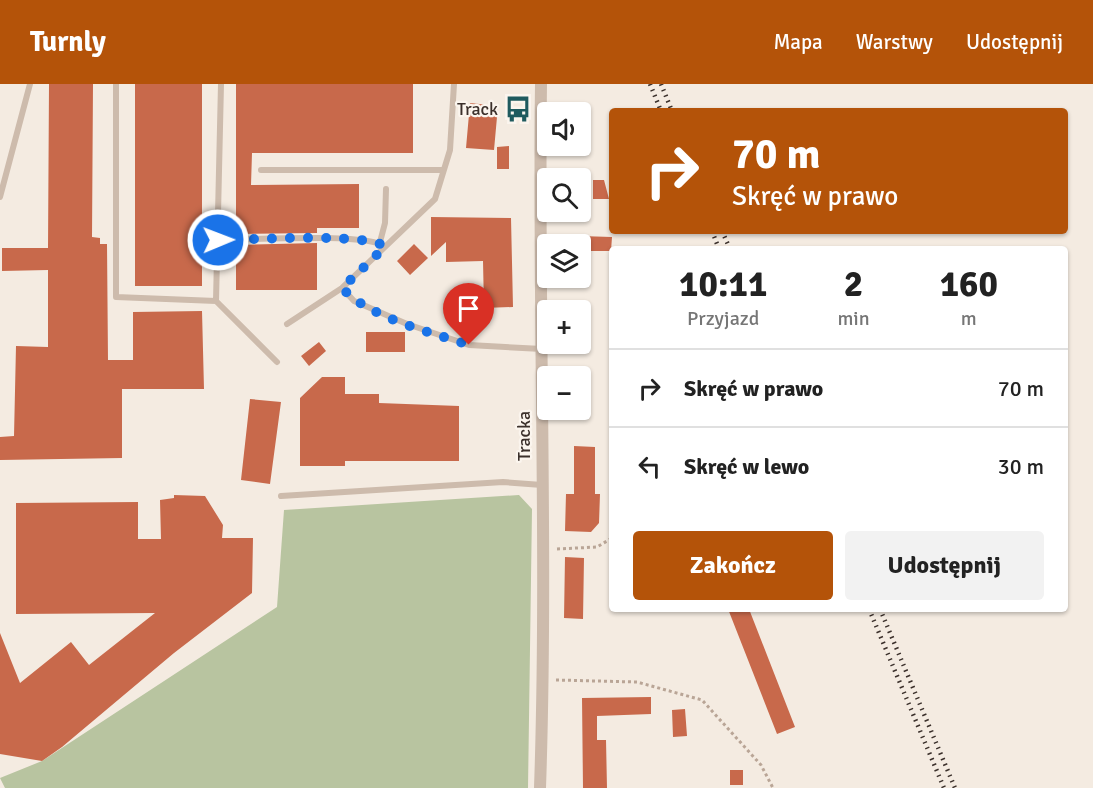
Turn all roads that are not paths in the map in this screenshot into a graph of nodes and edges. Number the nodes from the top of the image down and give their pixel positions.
1 (30, 84) edge
2 (116, 84) edge
3 (221, 84) edge
4 (454, 84) edge
5 (541, 84) edge
6 (261, 170) dead end
7 (443, 170) junction
8 (386, 189) dead end
9 (0, 197) edge
10 (218, 240) junction
11 (382, 245) junction
12 (342, 288) junction
13 (540, 300) edge
14 (216, 301) junction
15 (288, 324) dead end
16 (537, 349) edge
17 (542, 354) edge
18 (277, 362) dead end
19 (542, 485) junction
20 (281, 496) dead end
21 (540, 788) edge

1 - 9 lane
2 - 14 lane
3 - 10 lane
4 - 7 lane
5 - 13 street, Tracka
6 - 7 lane
7 - 11 lane
8 - 11 lane
10 - 11 lane
10 - 14 lane
11 - 12 lane
12 - 15 lane
12 - 16 lane
14 - 18 lane
17 - 19 street, Tracka
19 - 20 lane
19 - 21 street, Tracka

